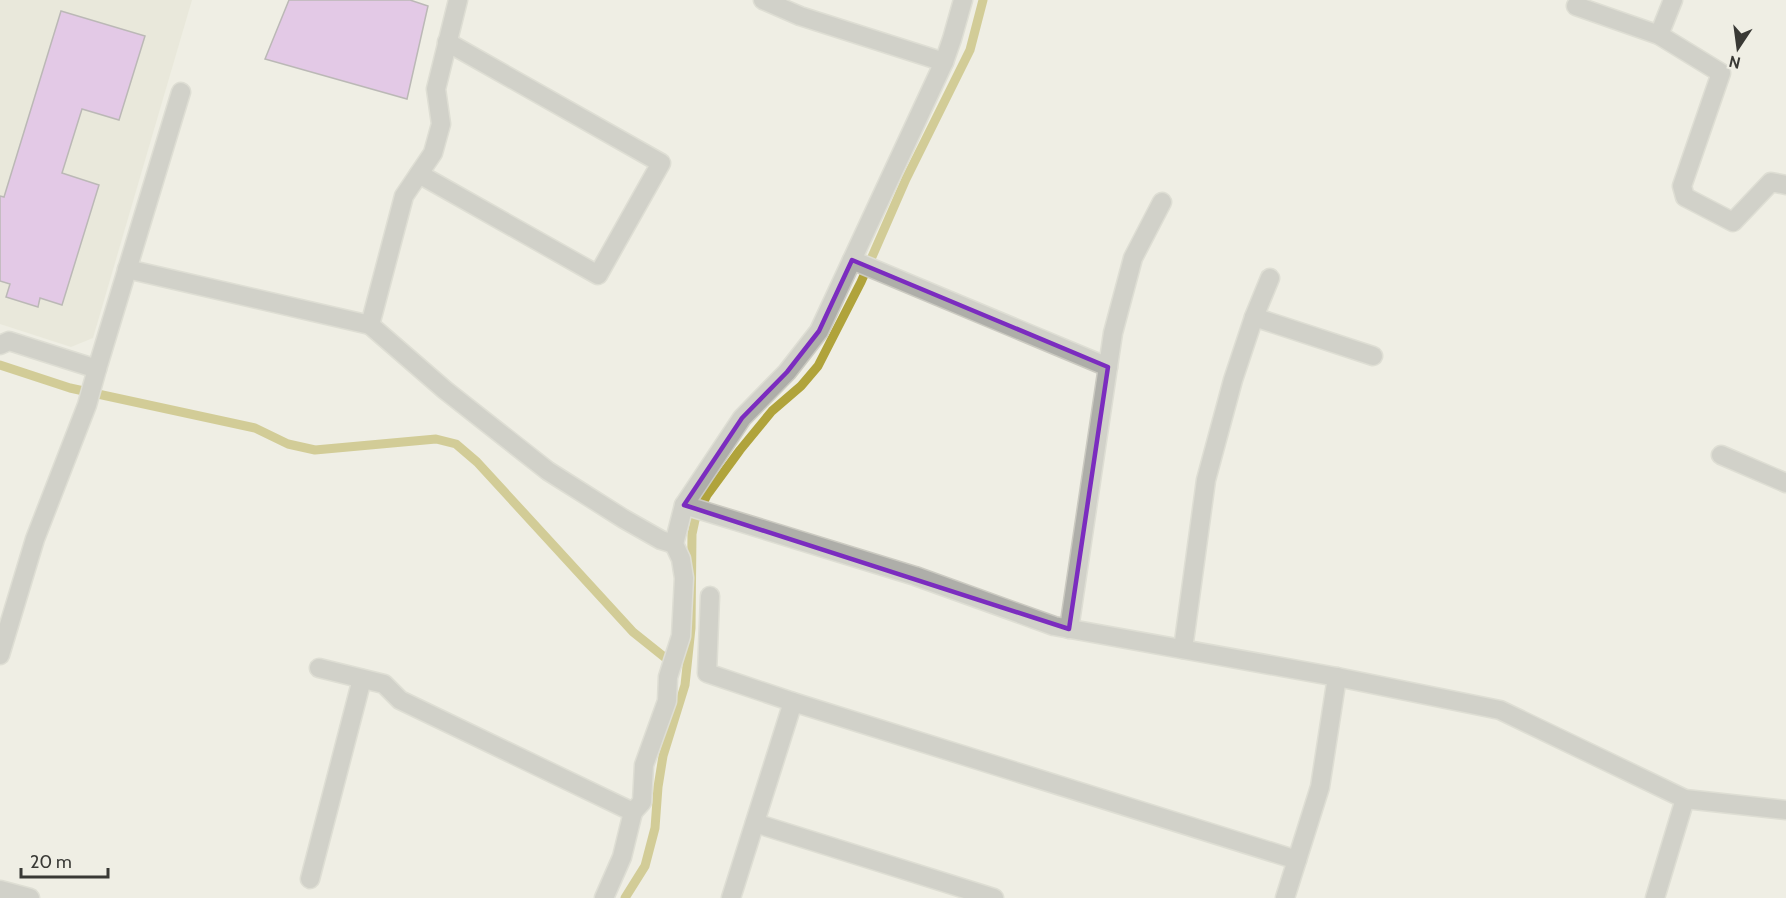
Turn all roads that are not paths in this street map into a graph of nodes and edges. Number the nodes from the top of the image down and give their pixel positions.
1 (458, 0) edge
2 (763, 0) edge
3 (963, 0) edge
4 (1673, 0) edge
5 (1576, 6) dead end
6 (1659, 35) junction
7 (447, 42) junction
8 (944, 62) junction
9 (181, 92) dead end
10 (419, 174) junction
11 (1786, 185) edge
12 (1162, 202) dead end
13 (863, 264) junction
14 (127, 269) junction
15 (1270, 278) dead end
16 (1254, 317) junction
17 (370, 325) junction
18 (0, 345) edge
19 (1373, 356) dead end
20 (1108, 367) junction
21 (94, 378) junction
22 (1721, 455) dead end
23 (1786, 483) edge
24 (694, 508) junction
25 (674, 544) junction
26 (710, 596) dead end
27 (1069, 629) junction
28 (1183, 650) junction
29 (0, 655) edge
30 (319, 668) dead end
31 (1337, 677) junction
32 (362, 679) junction
33 (793, 702) junction
34 (1684, 799) junction
35 (1786, 810) edge
36 (633, 812) junction
37 (755, 823) junction
38 (1297, 860) junction
39 (310, 879) dead end
40 (0, 890) edge
41 (30, 898) edge
42 (604, 898) edge
43 (731, 898) edge
44 (994, 898) edge
45 (1285, 898) edge
46 (1655, 898) edge

1 - 7 street
2 - 8 street
3 - 8 street
4 - 6 street
5 - 6 street
6 - 11 street
7 - 10 street
7 - 10 street
8 - 13 street
9 - 14 street
10 - 17 street
12 - 20 street
13 - 20 street
13 - 24 street
14 - 17 street
14 - 21 street
15 - 16 street
16 - 19 street
16 - 28 street
17 - 25 street
18 - 21 street
20 - 27 street
21 - 29 street
22 - 23 street
24 - 25 street
24 - 27 street
25 - 36 street
26 - 33 street
27 - 28 street
28 - 31 street
30 - 32 street
31 - 34 street
31 - 38 street
32 - 36 street
32 - 39 street
33 - 37 street
33 - 38 street
34 - 35 street
34 - 46 street
36 - 42 street
37 - 43 street
37 - 44 street
38 - 45 street
40 - 41 street

